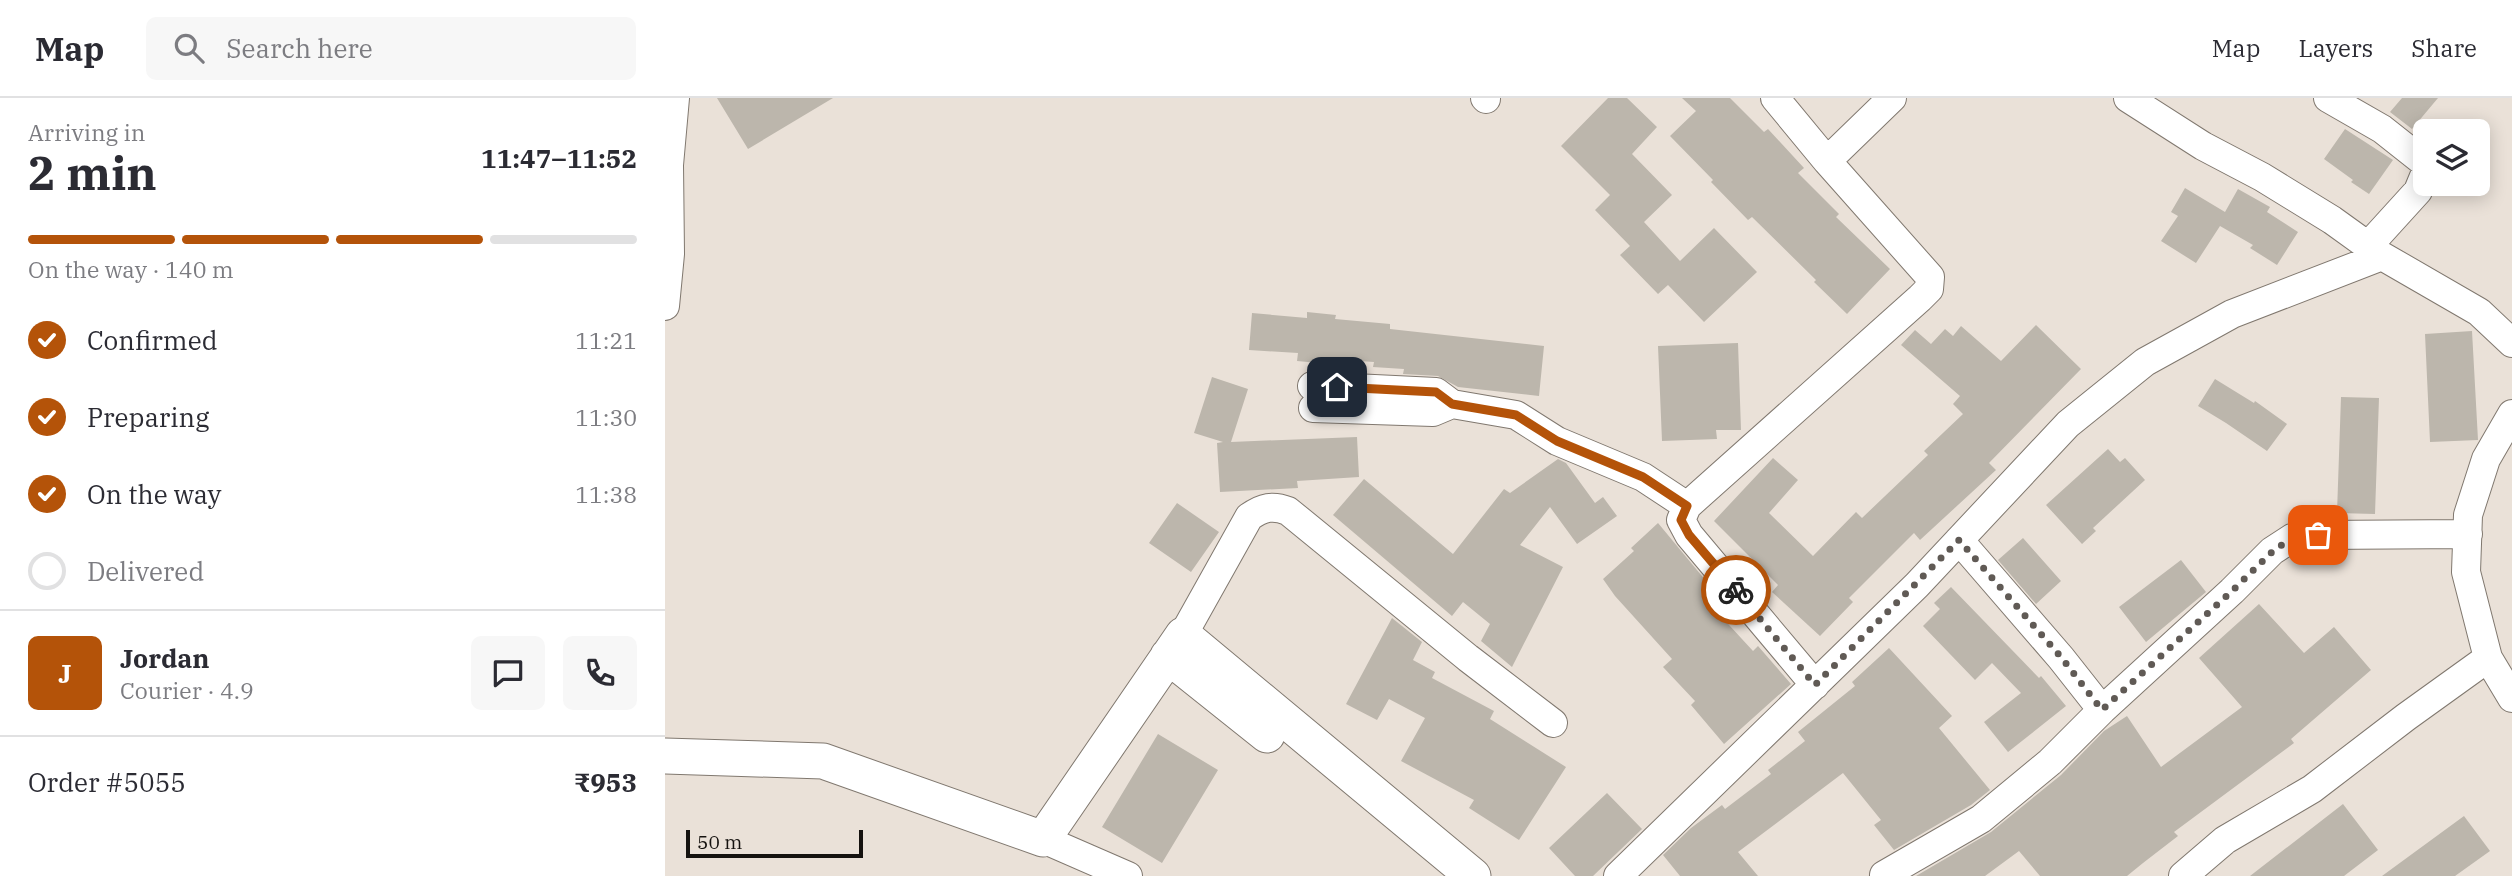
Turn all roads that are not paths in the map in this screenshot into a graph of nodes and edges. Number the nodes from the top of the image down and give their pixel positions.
1 (675, 98) edge
2 (1775, 98) edge
3 (1892, 98) edge
4 (2128, 98) edge
5 (2328, 98) edge
6 (2413, 154) edge
7 (1827, 161) junction
8 (2414, 196) edge
9 (2375, 251) junction
10 (665, 306) edge
11 (2512, 343) edge
12 (1312, 397) dead end
13 (2512, 414) edge
14 (1687, 506) junction
15 (2467, 534) junction
16 (1959, 540) junction
17 (1175, 645) junction
18 (2488, 657) junction
19 (1815, 685) junction
20 (2512, 698) edge
21 (2102, 710) junction
22 (1553, 723) dead end
23 (1305, 751) junction
24 (665, 756) edge
25 (1042, 839) junction
26 (1635, 870) edge
27 (1884, 875) edge
28 (1128, 876) edge
29 (1436, 876) edge
30 (1473, 876) edge
31 (2183, 876) edge

1 - 10 street
2 - 7 street
3 - 7 street
4 - 9 street
5 - 6 street
7 - 14 street
8 - 9 street
9 - 11 street
9 - 16 street
12 - 14 street
13 - 15 street
14 - 19 street
15 - 18 street
15 - 21 street
16 - 19 street
16 - 21 street
17 - 22 street
17 - 23 street
17 - 25 street
18 - 20 street
18 - 31 street
19 - 26 street
21 - 27 street
23 - 29 street
23 - 30 street
24 - 25 street
25 - 28 street

